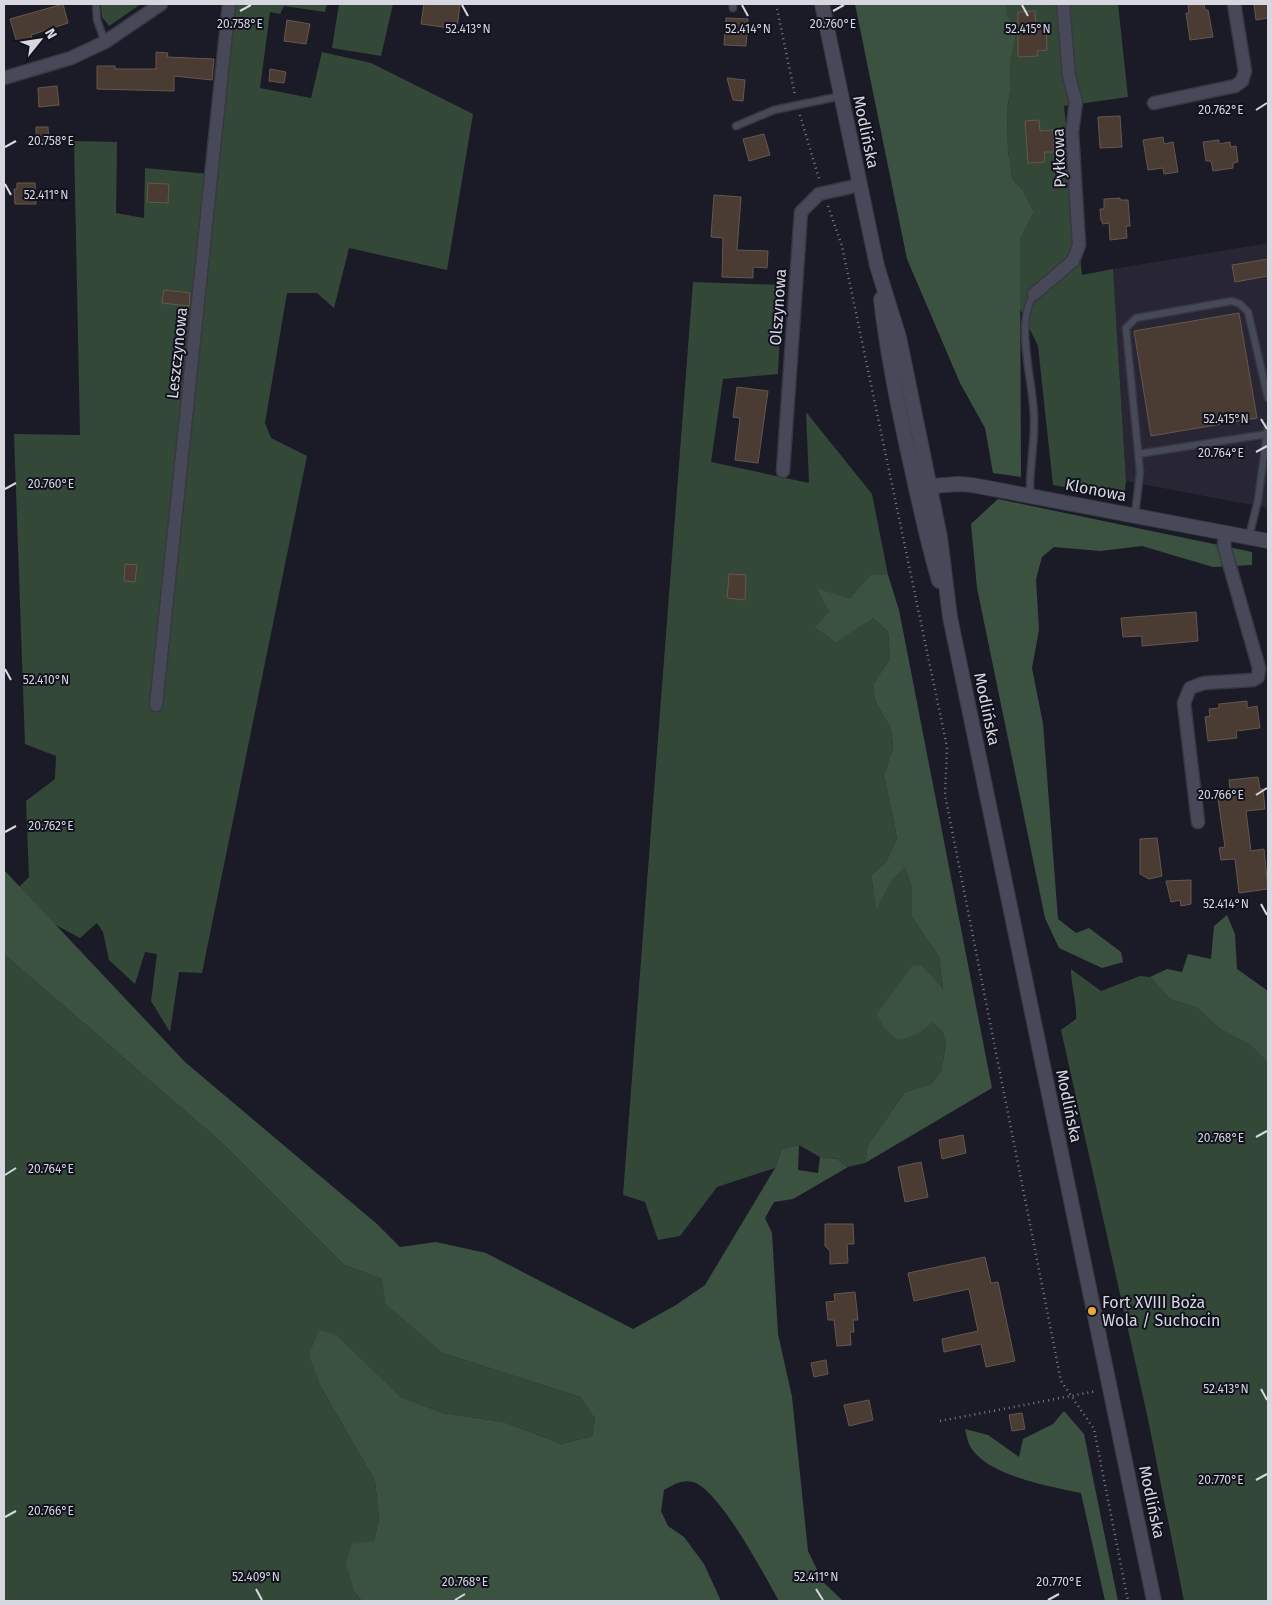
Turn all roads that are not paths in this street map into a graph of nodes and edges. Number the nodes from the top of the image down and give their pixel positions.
1 (96, 4) edge
2 (161, 4) edge
3 (229, 4) edge
4 (822, 4) edge
5 (1063, 4) edge
6 (1234, 4) edge
7 (105, 42) junction
8 (4, 78) edge
9 (841, 96) junction
10 (1154, 103) dead end
11 (736, 126) dead end
12 (860, 185) junction
13 (1034, 294) joint
14 (1268, 398) edge
15 (1268, 426) edge
16 (1267, 434) edge
17 (1138, 454) junction
18 (783, 471) dead end
19 (923, 487) junction
20 (1030, 495) junction
21 (1135, 515) junction
22 (1225, 533) junction
23 (1249, 537) junction
24 (1268, 541) edge
25 (156, 705) dead end
26 (1198, 822) dead end
27 (1154, 1601) edge

1 - 7 lane
2 - 7 street
3 - 25 street, Leszczynowa
4 - 9 main road, Modlińska
5 - 13 street, Pyłkowa
6 - 10 street
7 - 8 street
9 - 11 lane
9 - 12 main road, Modlińska
12 - 18 street, Olszynowa
12 - 19 main road, Modlińska
13 - 20 lane
14 - 17 lane
15 - 16 lane
16 - 17 lane
16 - 23 lane
17 - 21 lane
19 - 20 main road, Klonowa
19 - 27 main road, Modlińska
20 - 21 main road, Klonowa
21 - 22 main road, Klonowa
22 - 23 main road, Klonowa
22 - 26 street
23 - 24 main road, Klonowa

